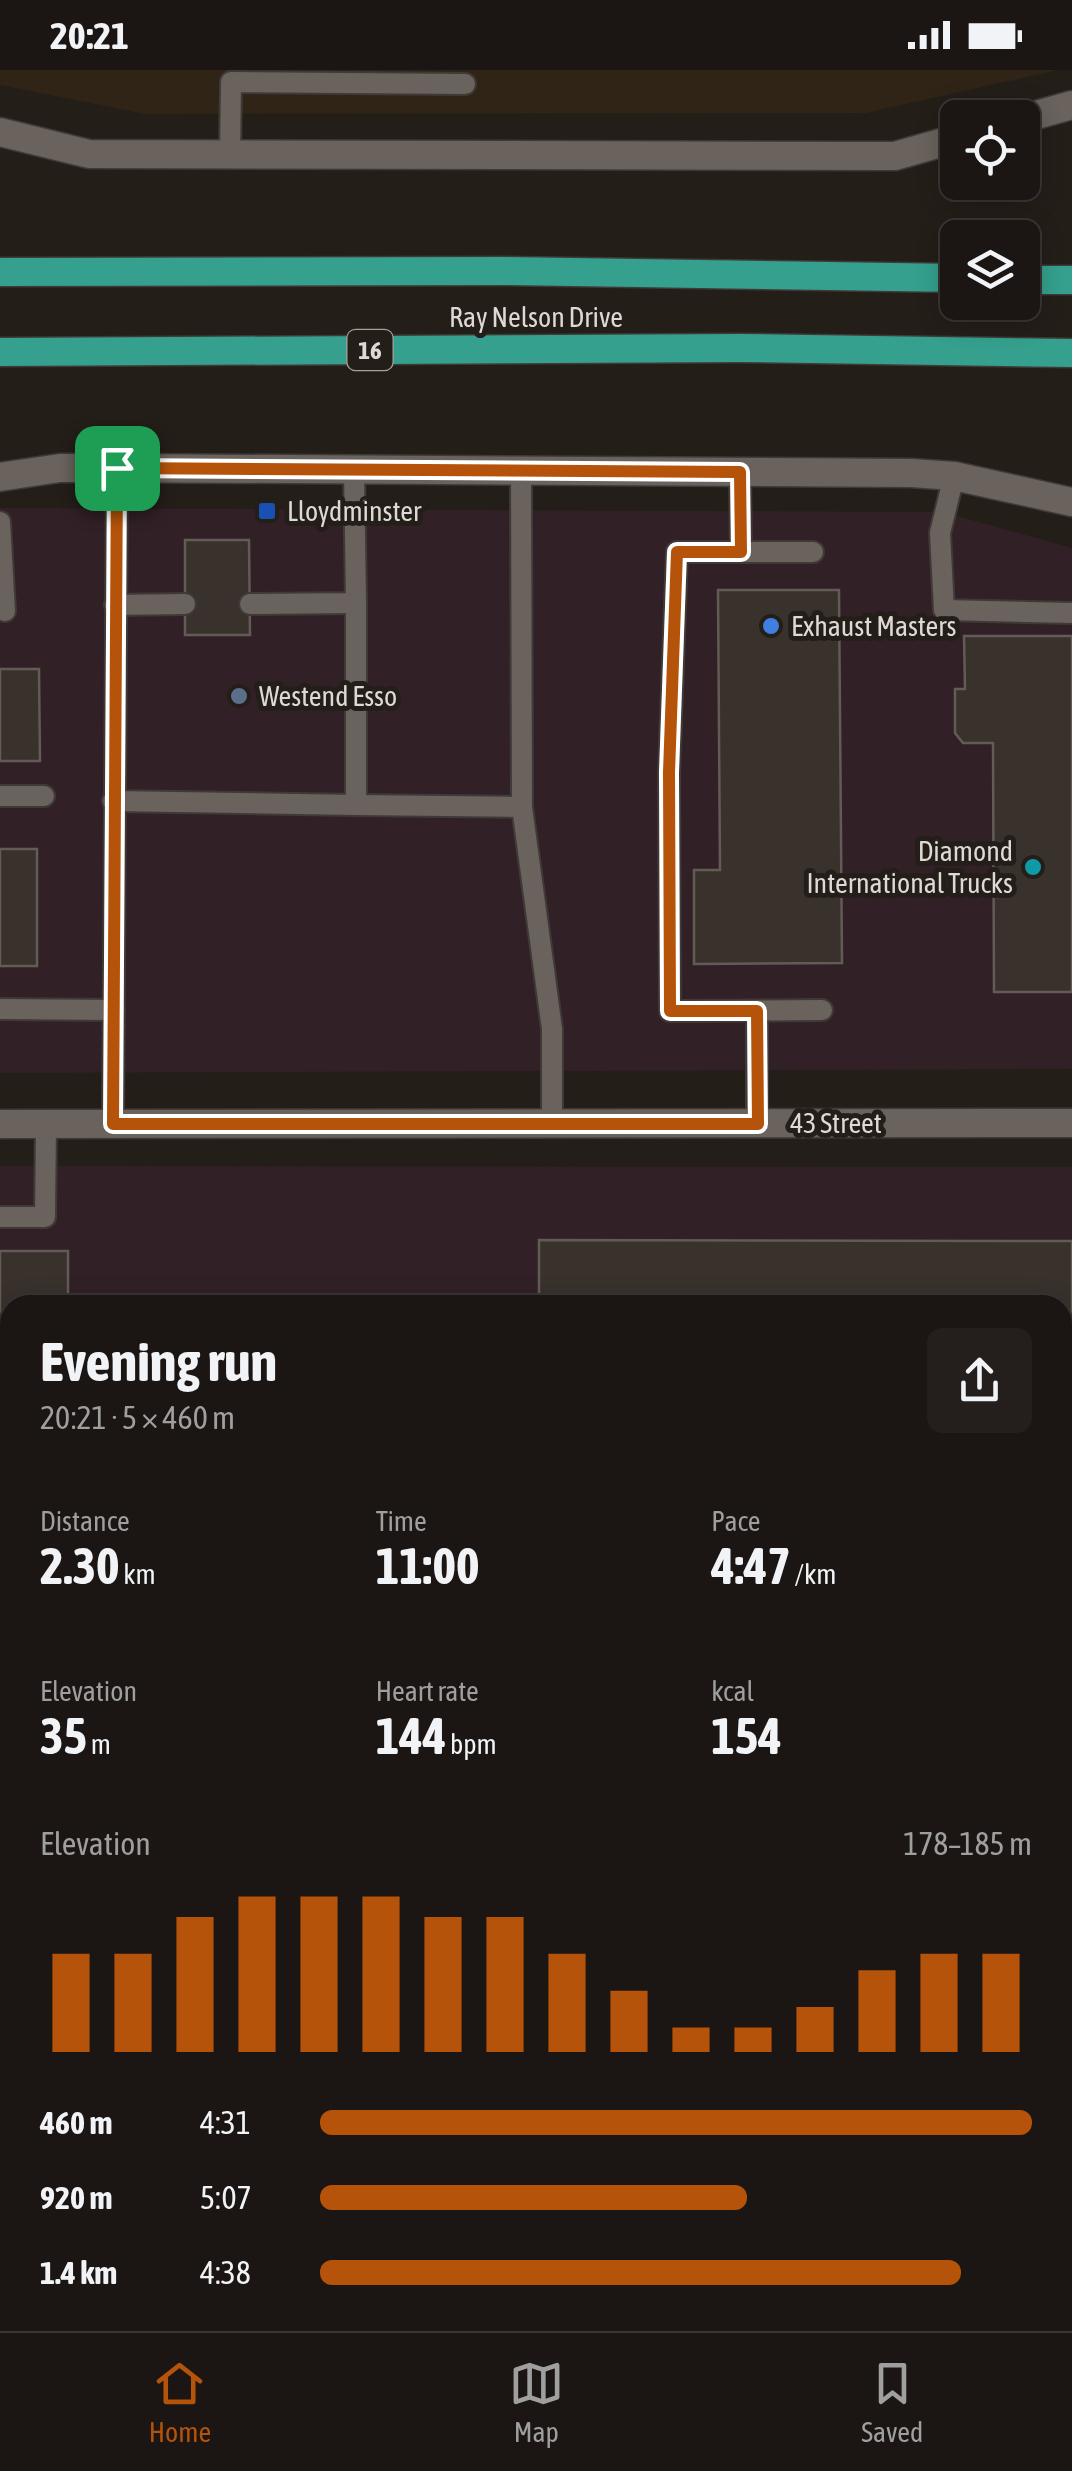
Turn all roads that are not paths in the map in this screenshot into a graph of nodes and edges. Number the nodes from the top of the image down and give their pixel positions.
1 (231, 76) edge
2 (464, 84) dead end
3 (1072, 105) edge
4 (1040, 114) edge
5 (0, 132) edge
6 (940, 143) edge
7 (230, 155) junction
8 (0, 272) edge
9 (940, 278) edge
10 (1040, 280) edge
11 (1072, 280) edge
12 (0, 352) edge
13 (1072, 353) edge
14 (117, 468) junction
15 (354, 470) junction
16 (521, 470) junction
17 (740, 472) junction
18 (954, 476) junction
19 (0, 477) edge
20 (1072, 502) edge
21 (0, 522) edge
22 (741, 552) junction
23 (813, 552) dead end
24 (356, 603) junction
25 (185, 604) dead end
26 (250, 604) dead end
27 (116, 605) junction
28 (5, 611) dead end
29 (1072, 613) edge
30 (0, 796) edge
31 (44, 796) dead end
32 (113, 801) junction
33 (356, 804) junction
34 (522, 806) junction
35 (0, 1009) edge
36 (114, 1010) junction
37 (822, 1010) dead end
38 (757, 1011) junction
39 (0, 1124) edge
40 (46, 1124) junction
41 (113, 1124) junction
42 (552, 1124) junction
43 (758, 1124) junction
44 (1072, 1124) edge
45 (0, 1217) edge

1 - 2 lane
1 - 7 lane
3 - 4 street
5 - 7 street
6 - 7 street
8 - 9 highway, Ray Nelson Drive
10 - 11 highway
12 - 13 highway, Ray Nelson Drive / 16
14 - 15 street
14 - 19 street
14 - 27 lane
15 - 16 street
15 - 24 lane
16 - 17 street
16 - 34 lane
17 - 18 street
17 - 22 lane
18 - 20 street
18 - 29 lane
21 - 28 lane
22 - 23 lane
22 - 38 lane
24 - 26 lane
24 - 33 lane
25 - 27 lane
27 - 32 lane
30 - 31 lane
32 - 33 lane
32 - 36 lane
33 - 34 lane
34 - 42 lane
35 - 36 lane
36 - 41 lane
37 - 38 lane
38 - 43 lane
39 - 40 street, 43 Street
40 - 41 street, 43 Street
40 - 45 lane
41 - 42 street, 43 Street
42 - 43 street, 43 Street
43 - 44 street, 43 Street

